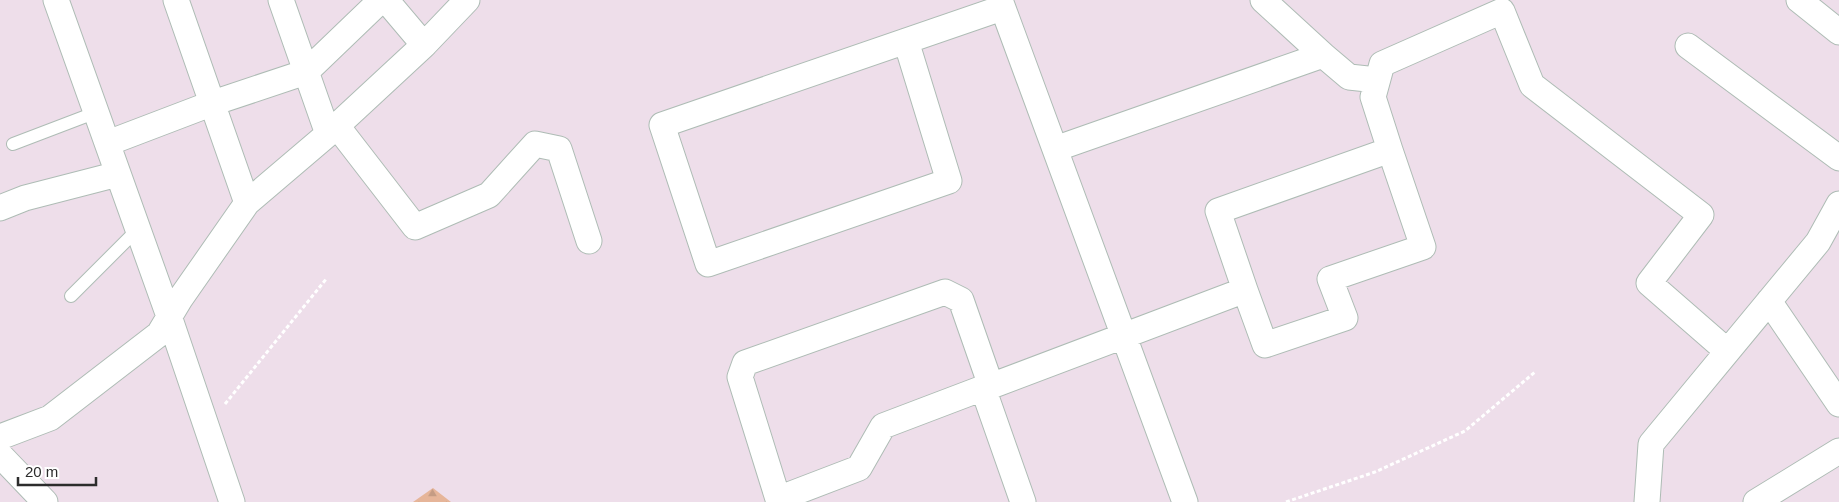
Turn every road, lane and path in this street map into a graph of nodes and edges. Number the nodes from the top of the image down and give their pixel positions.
1 (56, 0) edge
2 (176, 0) edge
3 (281, 0) edge
4 (381, 0) edge
5 (386, 0) edge
6 (467, 0) edge
7 (1262, 0) edge
8 (1799, 0) edge
9 (1001, 4) edge
10 (1507, 4) edge
11 (1839, 32) edge
12 (906, 41) junction
13 (424, 45) junction
14 (1688, 46) dead end
15 (1322, 55) junction
16 (306, 72) junction
17 (1377, 80) junction
18 (213, 103) junction
19 (97, 112) junction
20 (332, 130) junction
21 (108, 143) junction
22 (13, 144) dead end
23 (1055, 150) junction
24 (1390, 150) junction
25 (1839, 158) edge
26 (118, 174) junction
27 (248, 203) junction
28 (1839, 204) edge
29 (0, 208) edge
30 (138, 229) junction
31 (589, 241) dead end
32 (327, 278) dead end
33 (1245, 290) junction
34 (70, 296) dead end
35 (1769, 301) junction
36 (170, 319) junction
37 (1123, 335) junction
38 (1727, 352) junction
39 (1535, 372) dead end
40 (987, 387) junction
41 (1839, 404) edge
42 (206, 427) junction
43 (0, 437) edge
44 (1839, 451) edge
45 (0, 455) edge
46 (779, 500) edge
47 (45, 502) edge
48 (232, 502) edge
49 (1023, 502) edge
50 (1184, 502) edge
51 (1286, 502) edge
52 (1647, 502) edge
53 (1756, 502) edge

1 - 19 street
2 - 18 street
3 - 16 street
4 - 16 street
5 - 13 street
6 - 13 street
7 - 15 street
8 - 11 street
9 - 12 street
9 - 23 street
10 - 17 street
10 - 38 street
12 - 12 street
13 - 20 street
14 - 25 street
15 - 17 street
15 - 23 street
16 - 18 street
16 - 20 street
17 - 24 street
18 - 21 street
18 - 27 street
19 - 21 street
19 - 22 lane
20 - 27 street
20 - 31 street
21 - 26 street
23 - 37 street
24 - 33 street
24 - 33 street
26 - 29 street
26 - 30 street
27 - 36 street
28 - 35 street
30 - 34 lane
30 - 36 street
32 - 42 path
33 - 37 street
35 - 38 street
35 - 41 street
36 - 42 street
36 - 43 street
37 - 40 street
37 - 50 street
38 - 52 street
39 - 51 path
40 - 46 street
40 - 46 street
40 - 49 street
42 - 48 street
44 - 53 street
45 - 47 street

